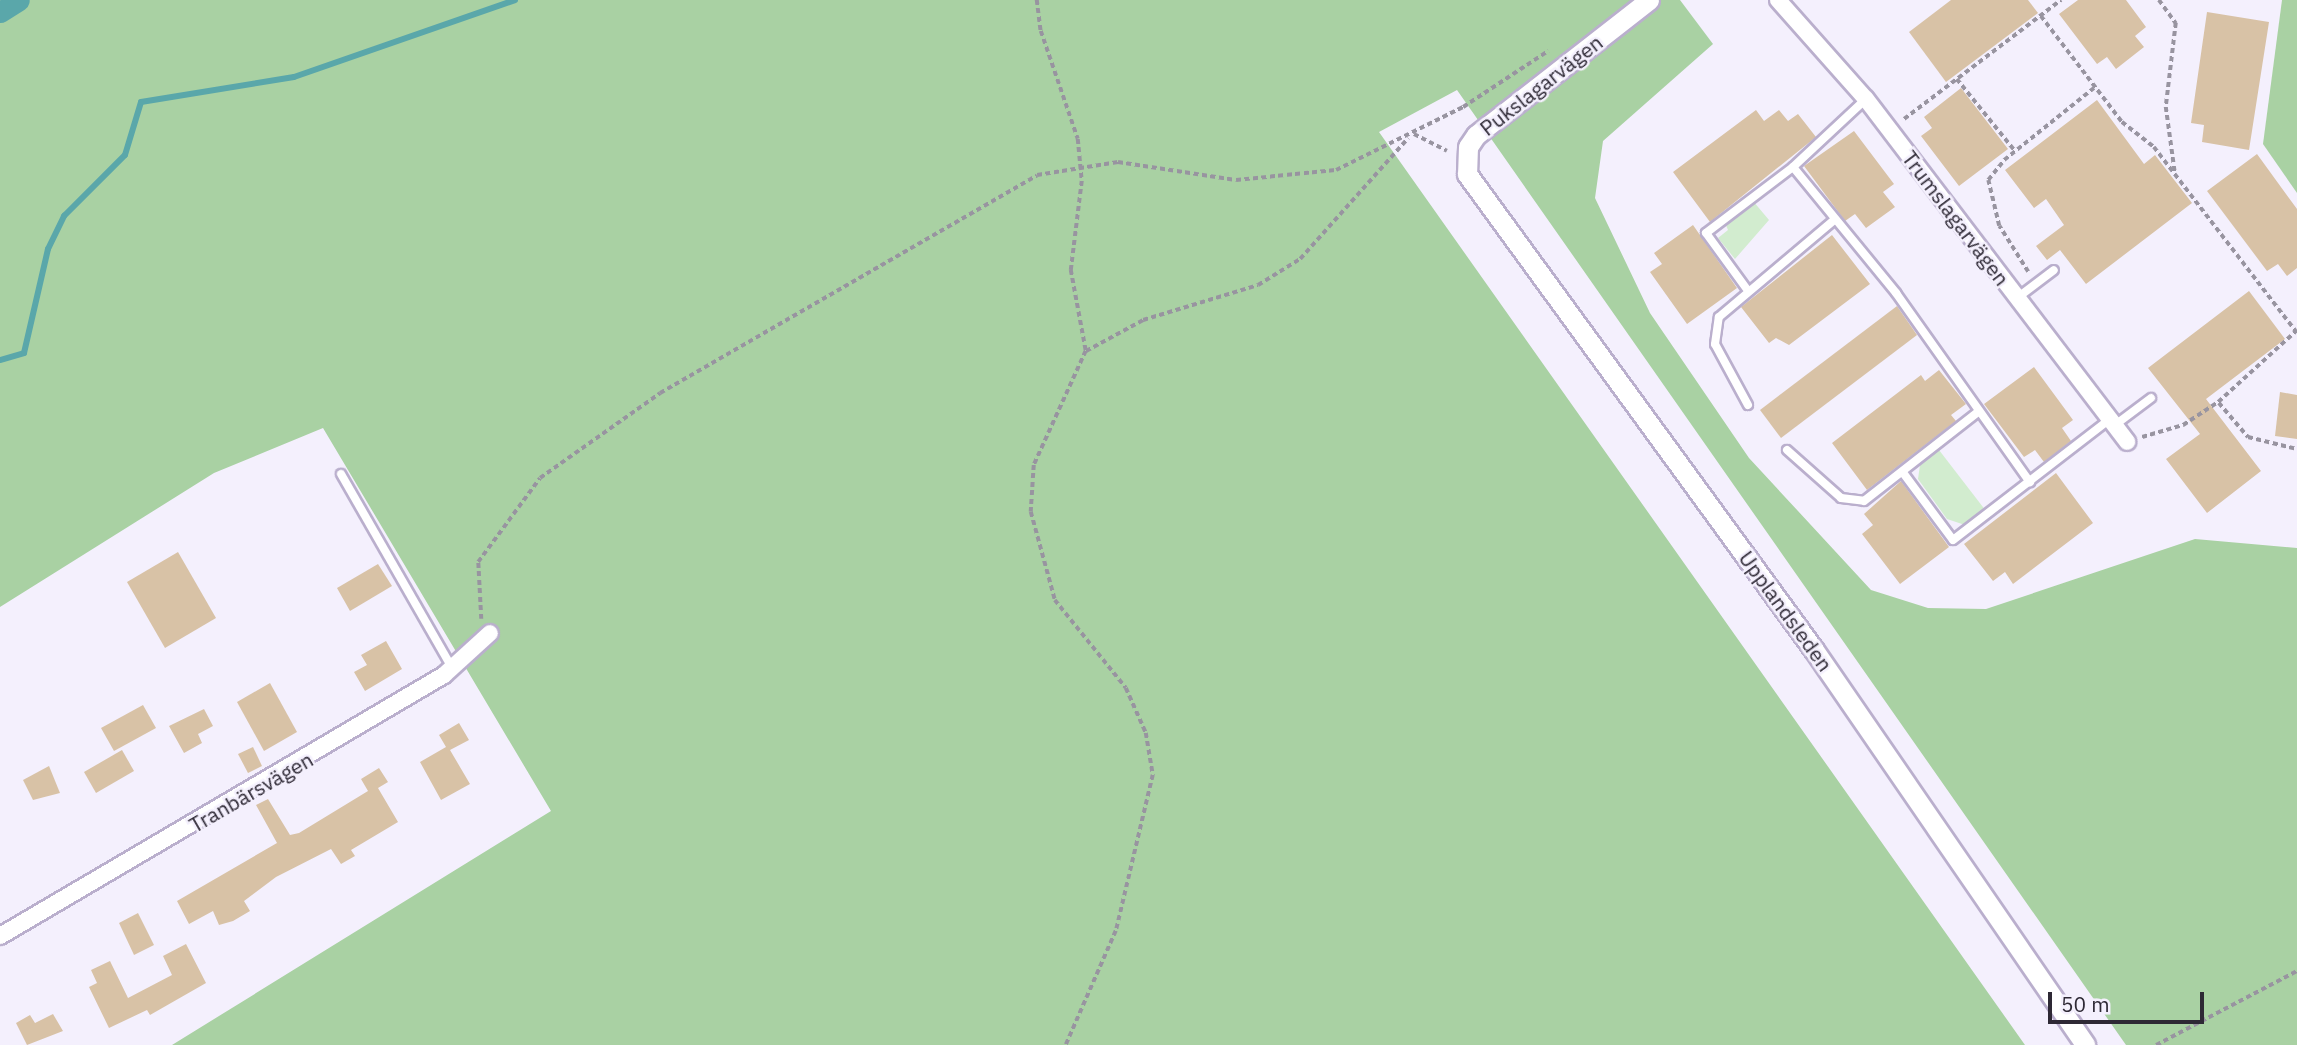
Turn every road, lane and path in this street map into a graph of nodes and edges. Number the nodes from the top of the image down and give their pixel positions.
1 (1037, 0) edge
2 (1649, 0) edge
3 (1778, 0) edge
4 (2061, 0) edge
5 (2159, 0) edge
6 (2041, 16) junction
7 (1552, 48) dead end
8 (1957, 79) junction
9 (2094, 88) junction
10 (1866, 99) junction
11 (1890, 130) junction
12 (1413, 133) junction
13 (2015, 151) junction
14 (1465, 160) junction
15 (1793, 167) junction
16 (1081, 168) junction
17 (2175, 173) junction
18 (1832, 222) junction
19 (2054, 270) dead end
20 (2037, 284) junction
21 (1746, 288) junction
22 (2017, 298) junction
23 (2297, 332) edge
24 (1086, 351) junction
25 (2151, 398) dead end
26 (2218, 402) junction
27 (1748, 405) dead end
28 (1978, 412) junction
29 (2113, 422) junction
30 (2127, 442) joint
31 (2297, 449) edge
32 (1787, 450) dead end
33 (341, 474) dead end
34 (1904, 474) junction
35 (2030, 482) junction
36 (490, 633) joint
37 (452, 668) junction
38 (0, 936) edge
39 (2297, 971) edge
40 (1066, 1045) edge
41 (2085, 1045) edge
42 (2155, 1045) edge

1 - 16 path
2 - 14 street, Pukslagarvägen
3 - 10 street, Trumslagarvägen
4 - 6 path
5 - 17 path
6 - 8 path
6 - 9 path
7 - 12 path
8 - 11 path
8 - 13 path
9 - 13 path
9 - 17 path
10 - 11 street, Trumslagarvägen
10 - 15 lane
11 - 22 street, Trumslagarvägen
12 - 14 path
12 - 16 path
12 - 24 path
13 - 20 path
14 - 41 street, Upplandsleden
15 - 18 lane
15 - 21 lane
16 - 24 path
16 - 36 path
17 - 23 path
18 - 21 lane
18 - 28 lane
19 - 20 lane
20 - 22 lane
21 - 27 lane
22 - 29 street, Trumslagarvägen
23 - 26 path
24 - 40 path
25 - 29 lane
26 - 30 path
26 - 31 path
28 - 34 lane
28 - 35 lane
29 - 30 street, Trumslagarvägen
29 - 35 lane
32 - 34 lane
33 - 37 lane
34 - 35 lane
36 - 37 street, Tranbärsvägen
37 - 38 street, Tranbärsvägen
39 - 42 path

